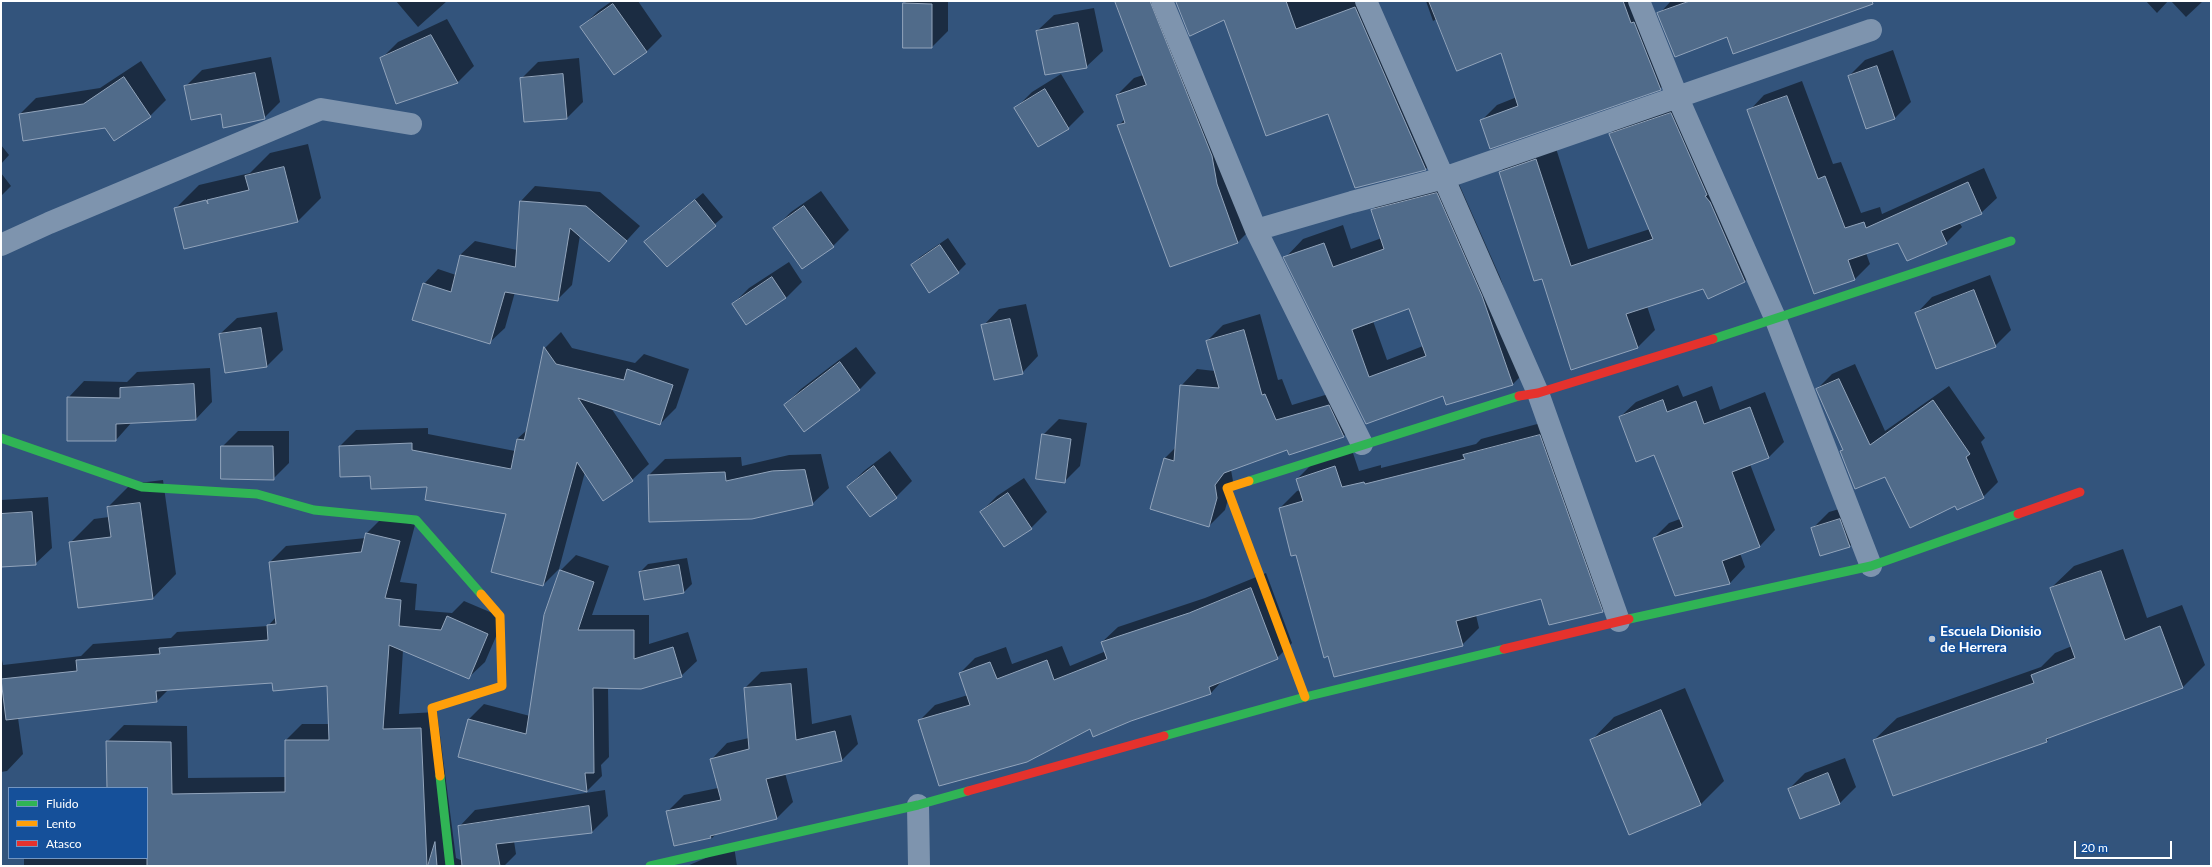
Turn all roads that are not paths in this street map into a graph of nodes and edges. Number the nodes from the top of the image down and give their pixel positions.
1 (1162, 1) edge
2 (1366, 1) edge
3 (1639, 1) edge
4 (1872, 30) dead end
5 (1677, 96) junction
6 (411, 124) dead end
7 (1444, 178) junction
8 (1256, 230) junction
9 (2011, 241) dead end
10 (1, 245) edge
11 (1776, 320) junction
12 (1538, 392) junction
13 (1, 438) edge
14 (1362, 444) junction
15 (2080, 492) dead end
16 (1871, 566) junction
17 (1619, 621) junction
18 (1305, 697) junction
19 (918, 805) junction
20 (450, 866) edge
21 (650, 866) edge
22 (919, 866) edge

1 - 8 street
2 - 7 street
3 - 5 street
4 - 5 street
5 - 7 street
5 - 11 street
6 - 10 street
7 - 8 street
7 - 12 street
8 - 14 street
9 - 11 street
11 - 12 street
11 - 16 street
12 - 14 street
12 - 17 street
13 - 20 street
14 - 18 street
15 - 16 street
16 - 17 street
17 - 18 street
18 - 19 street
19 - 21 street
19 - 22 street

